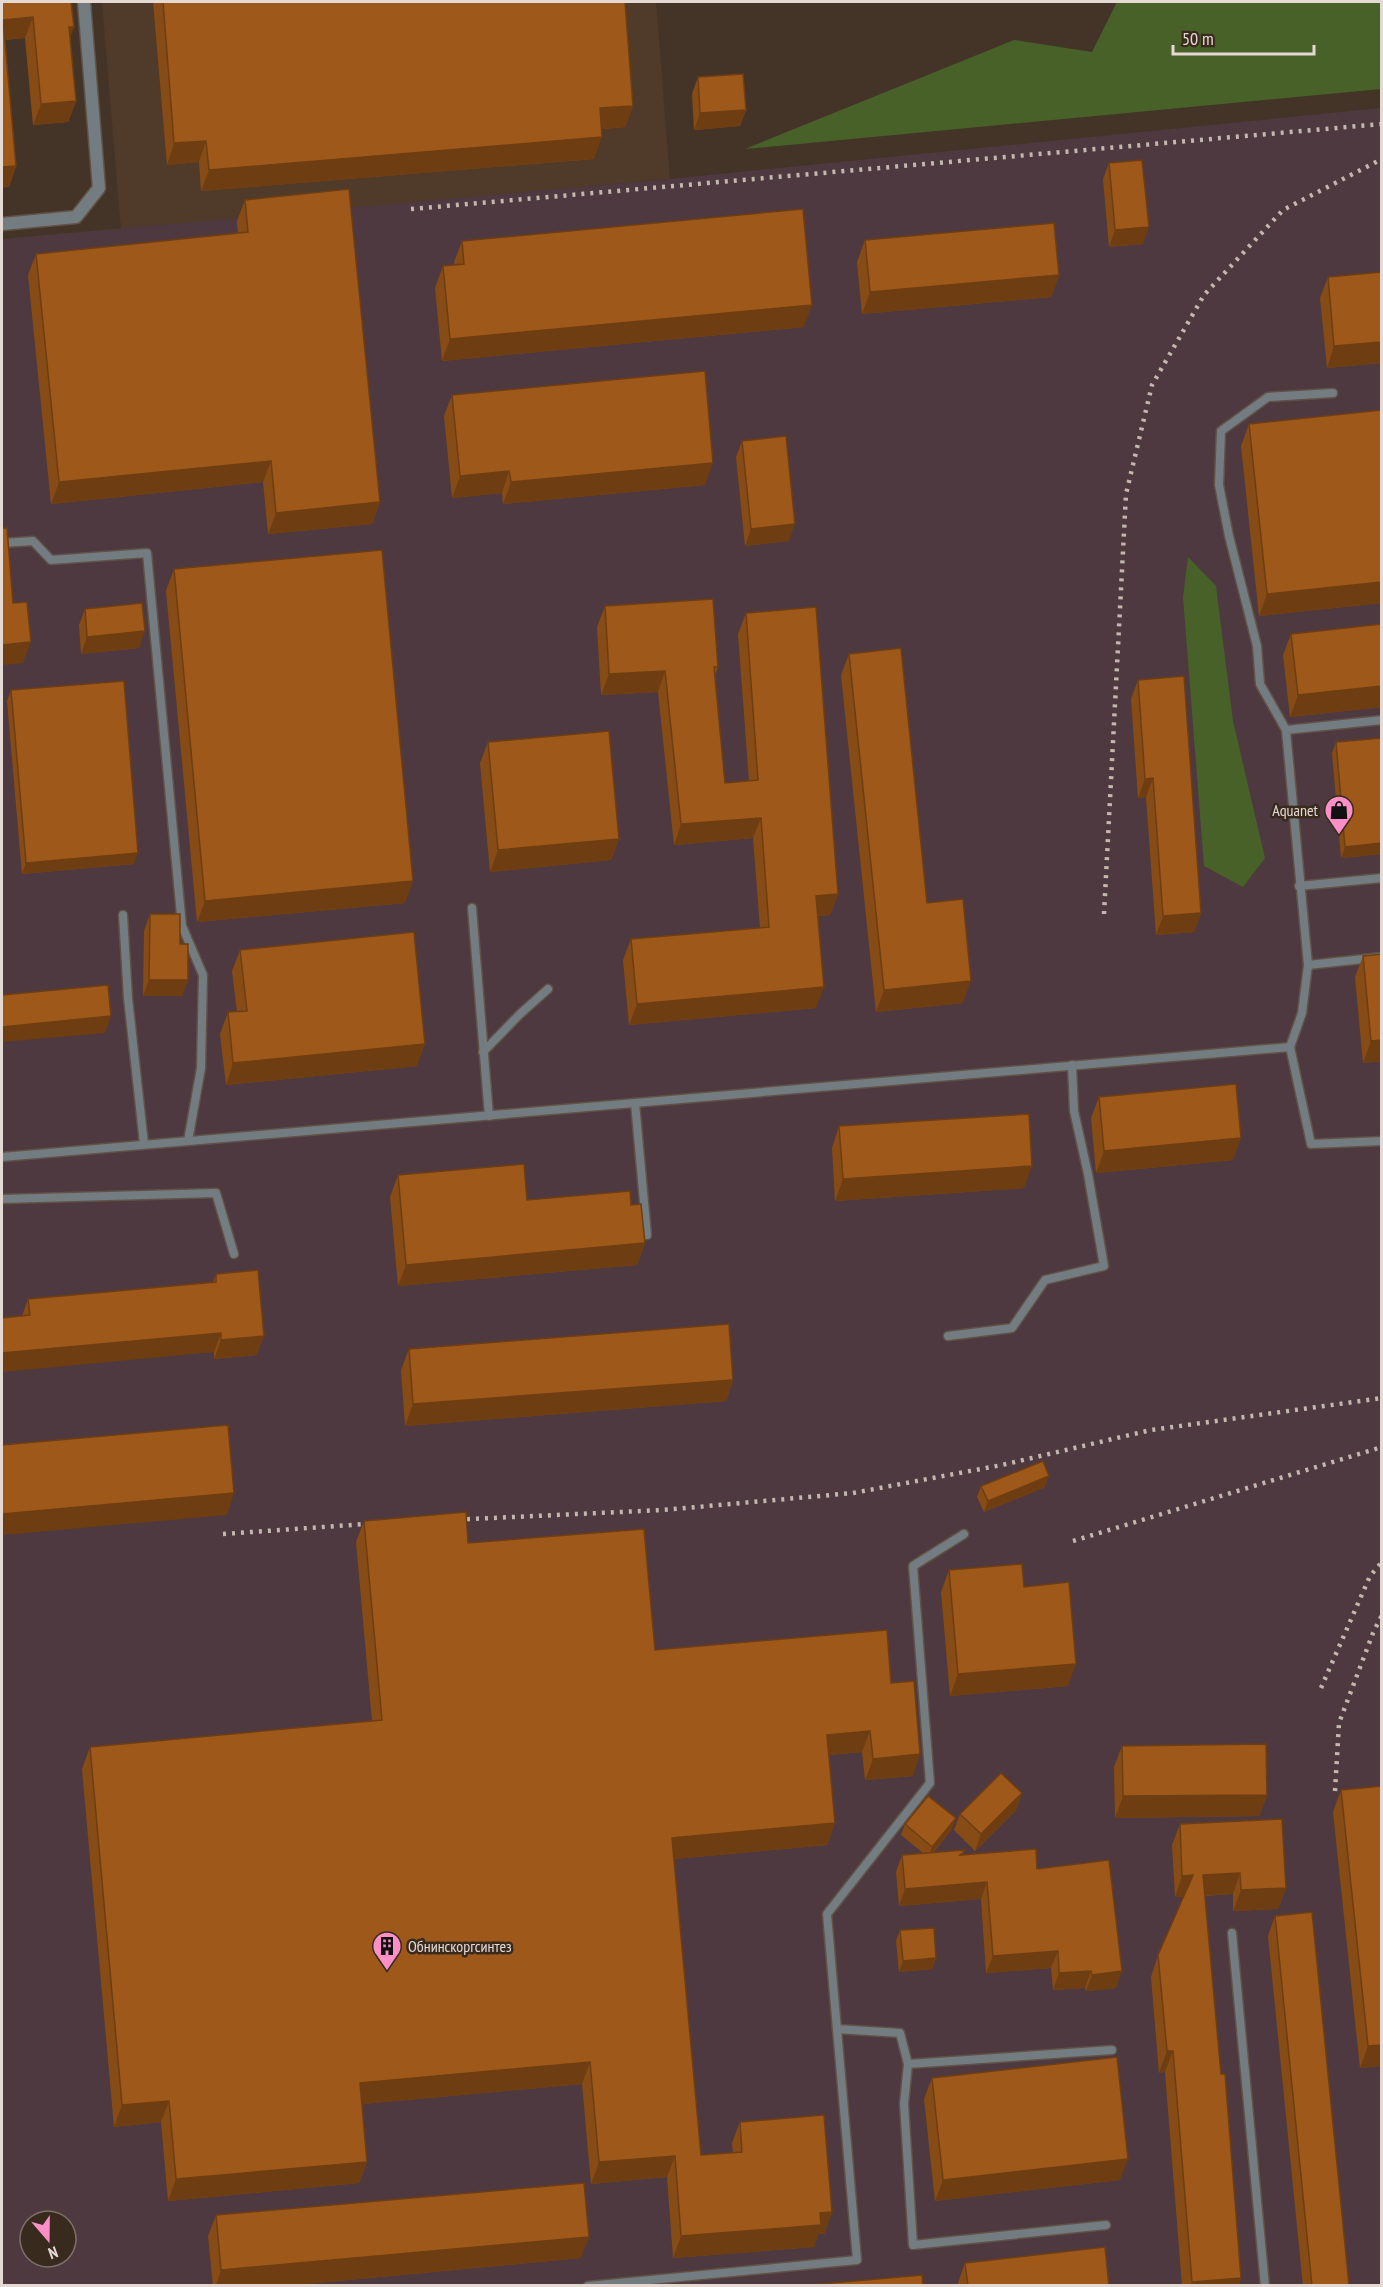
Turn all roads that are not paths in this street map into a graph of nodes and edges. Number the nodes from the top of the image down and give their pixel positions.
1 (84, 2) edge
2 (2, 224) edge
3 (1333, 393) dead end
4 (2, 543) edge
5 (1382, 720) edge
6 (1286, 730) junction
7 (1382, 878) edge
8 (1299, 886) junction
9 (472, 908) dead end
10 (123, 915) dead end
11 (1382, 957) edge
12 (1308, 965) junction
13 (548, 989) dead end
14 (1290, 1047) junction
15 (483, 1053) junction
16 (1072, 1065) junction
17 (635, 1103) junction
18 (489, 1116) junction
19 (188, 1141) junction
20 (1382, 1142) edge
21 (144, 1144) junction
22 (2, 1157) edge
23 (2, 1199) edge
24 (647, 1235) edge
25 (234, 1254) dead end
26 (948, 1336) dead end
27 (964, 1534) dead end
28 (1232, 1933) dead end
29 (837, 2029) junction
30 (1112, 2050) dead end
31 (908, 2064) junction
32 (1106, 2225) dead end
33 (588, 2286) edge
34 (1265, 2286) edge

1 - 2 street
3 - 6 lane
4 - 19 lane
5 - 6 lane
6 - 8 lane
7 - 8 lane
8 - 12 lane
9 - 15 lane
10 - 21 lane
11 - 12 lane
12 - 14 lane
13 - 15 lane
14 - 16 lane
14 - 20 lane
15 - 18 lane
16 - 17 lane
16 - 26 lane
17 - 18 lane
17 - 24 lane
18 - 19 lane
19 - 21 lane
21 - 22 lane
23 - 25 lane
27 - 29 lane
28 - 34 lane
29 - 31 lane
29 - 33 lane
30 - 31 lane
31 - 32 lane

